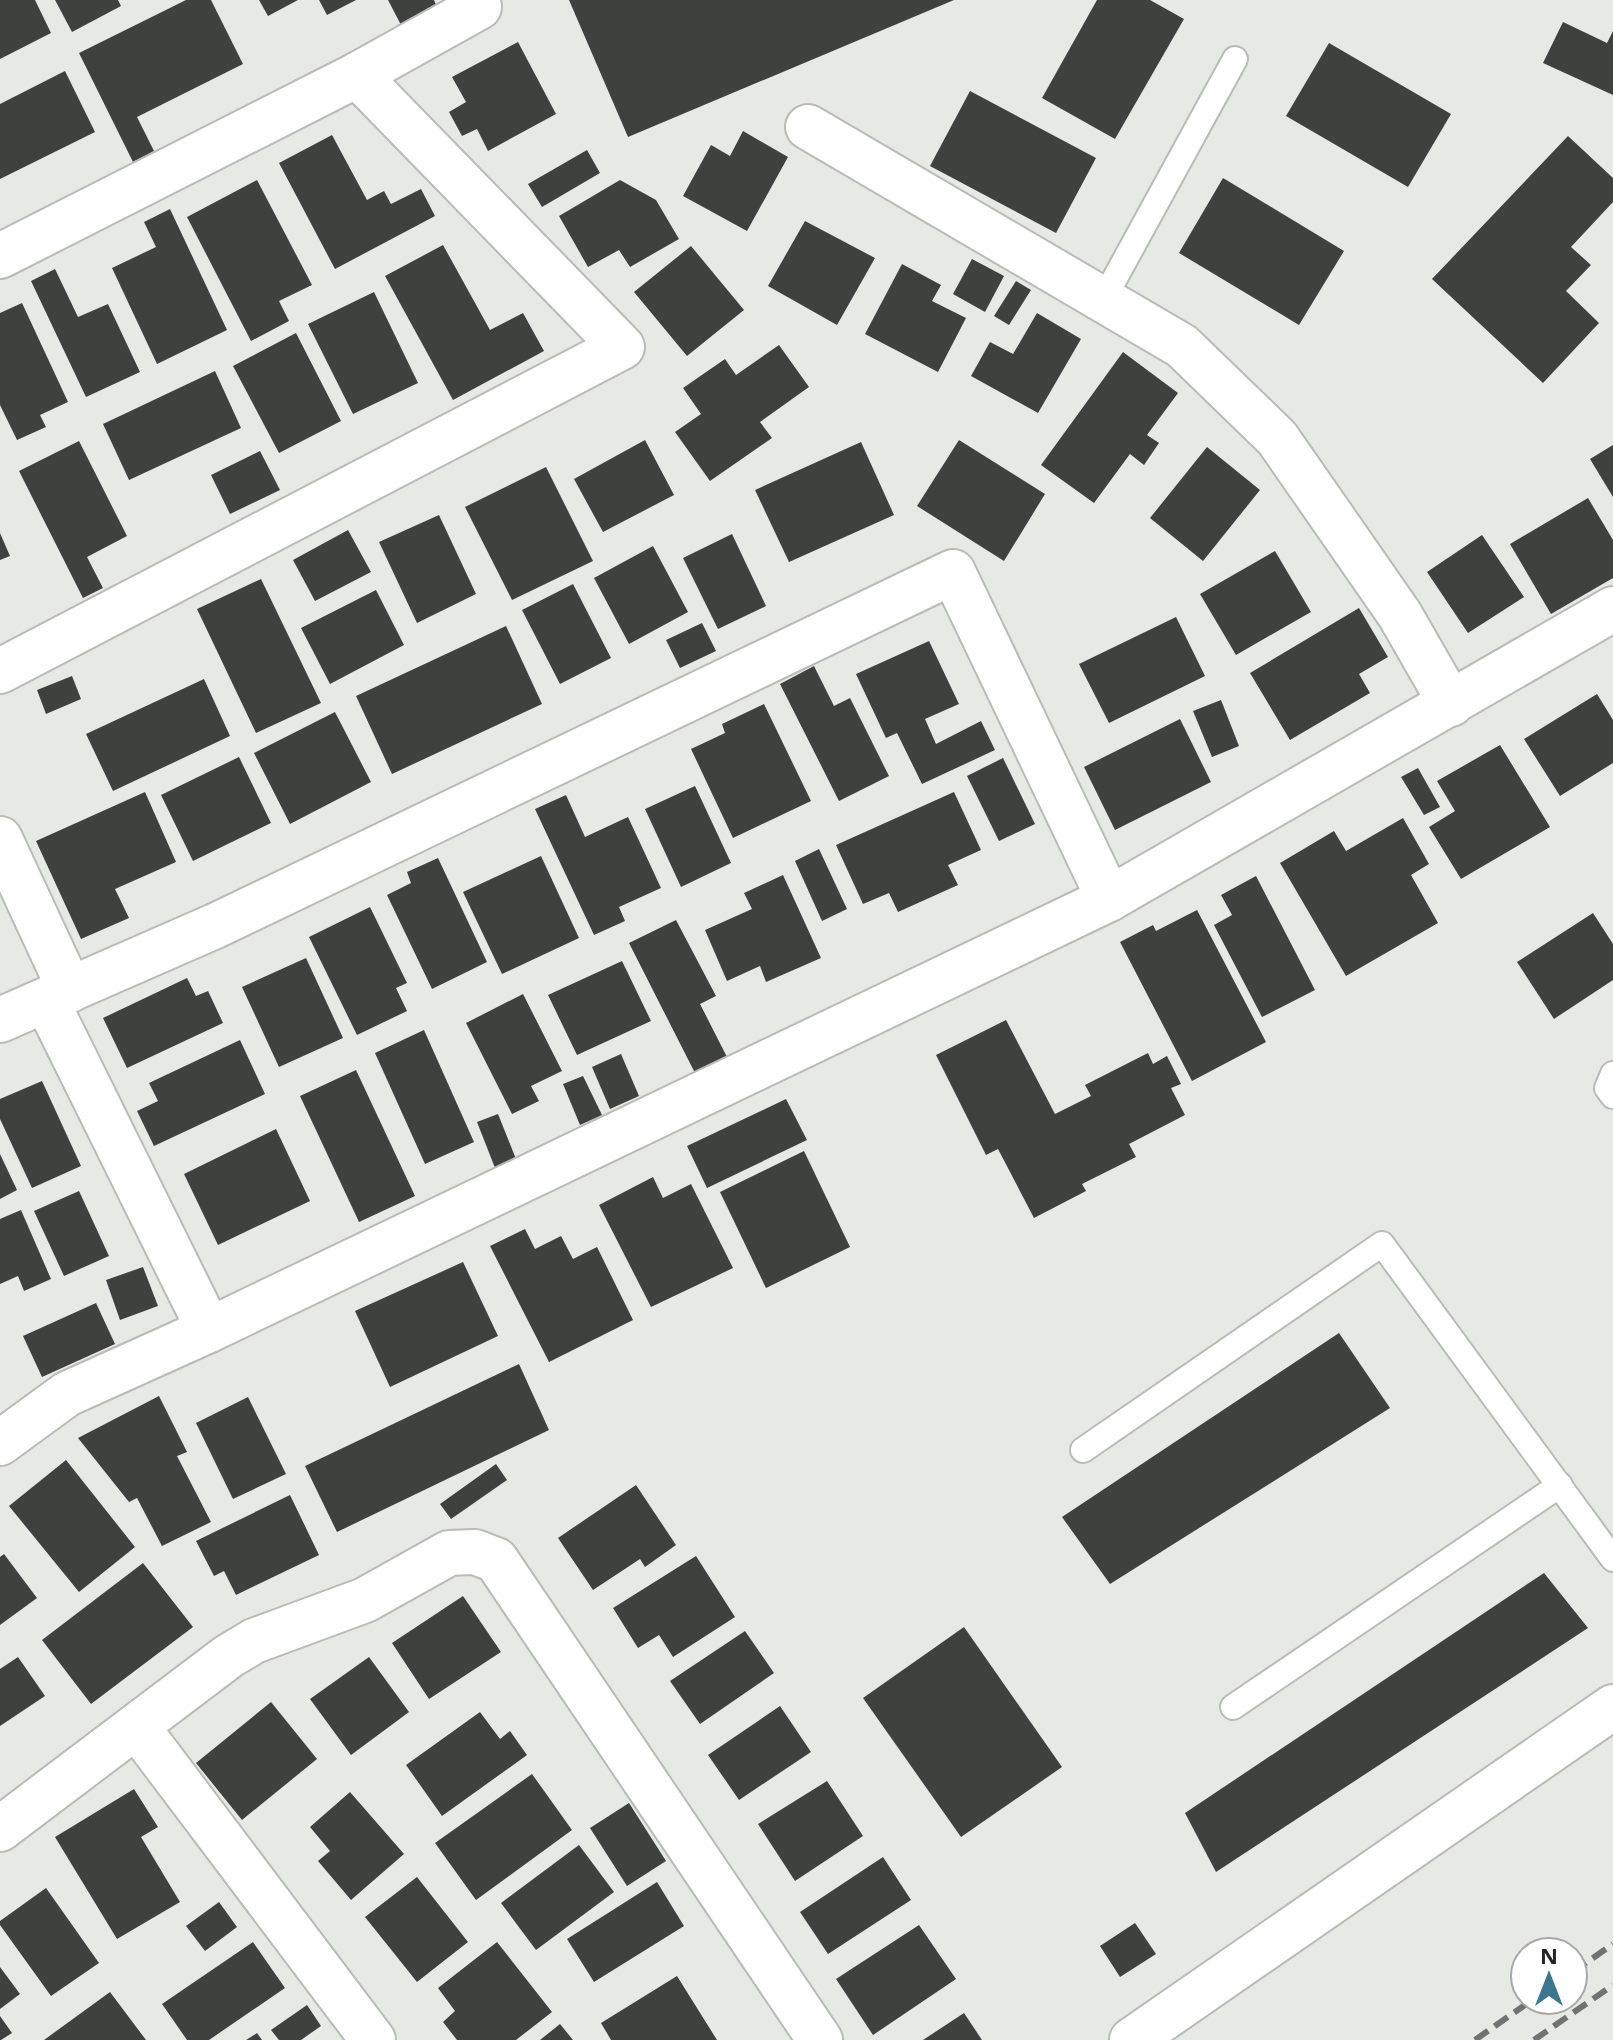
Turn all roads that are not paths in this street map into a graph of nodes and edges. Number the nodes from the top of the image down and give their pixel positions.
1 (479, 7) dead end
2 (1235, 59) dead end
3 (357, 75) junction
4 (808, 127) dead end
5 (0, 256) edge
6 (1103, 300) junction
7 (1613, 609) edge
8 (0, 671) edge
9 (1451, 704) junction
10 (0, 839) edge
11 (1109, 899) junction
12 (58, 995) junction
13 (0, 1020) edge
14 (1613, 1074) edge
15 (1613, 1096) edge
16 (209, 1330) junction
17 (0, 1443) edge
18 (1083, 1450) dead end
19 (1560, 1485) junction
20 (1613, 1559) edge
21 (1233, 1707) dead end
22 (1613, 1707) edge
23 (137, 1727) junction
24 (0, 1829) edge
25 (373, 2040) edge
26 (820, 2040) edge
27 (1132, 2040) edge

1 - 3 street
2 - 6 lane
3 - 5 street
3 - 8 street
4 - 6 street
6 - 9 street
7 - 9 street
9 - 11 street
10 - 12 street
11 - 12 street
11 - 16 street
12 - 13 street
12 - 16 street
14 - 15 lane
16 - 17 street
18 - 19 lane
19 - 20 lane
19 - 21 lane
22 - 27 street
23 - 24 street
23 - 25 street
23 - 26 street

